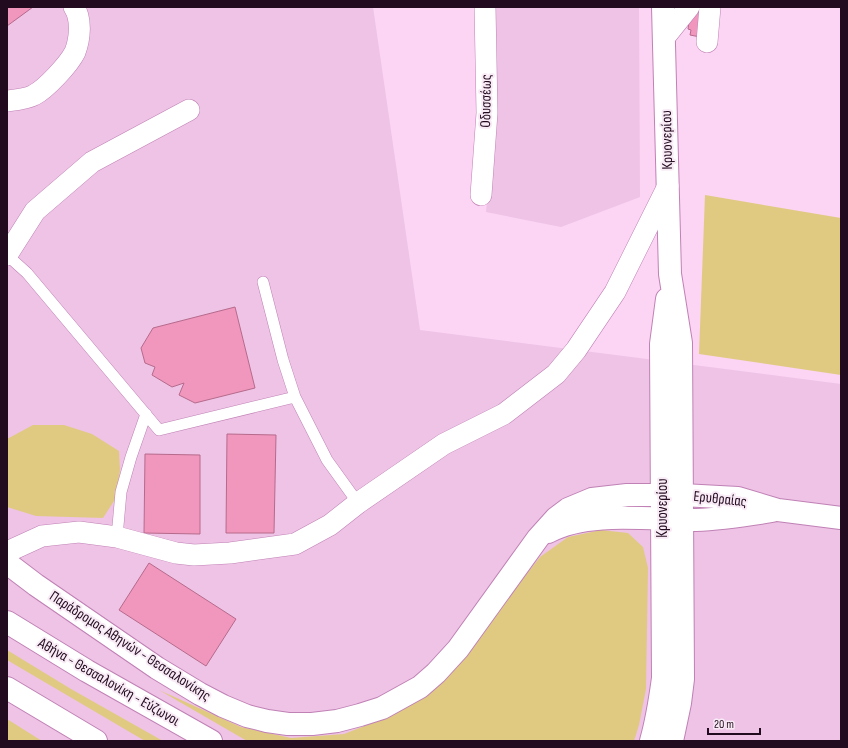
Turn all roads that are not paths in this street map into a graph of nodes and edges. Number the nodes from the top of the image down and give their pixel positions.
1 (74, 7) edge
2 (485, 7) edge
3 (663, 7) edge
4 (689, 7) edge
5 (710, 7) edge
6 (664, 38) junction
7 (707, 42) dead end
8 (7, 101) edge
9 (189, 110) dead end
10 (668, 186) junction
11 (481, 195) dead end
12 (7, 255) edge
13 (264, 282) dead end
14 (295, 397) junction
15 (146, 414) junction
16 (672, 495) junction
17 (358, 503) junction
18 (778, 510) junction
19 (841, 518) edge
20 (672, 519) junction
21 (117, 537) junction
22 (538, 538) junction
23 (7, 552) edge
24 (7, 563) edge
25 (17, 621) edge
26 (7, 688) edge
27 (96, 741) edge
28 (211, 741) edge
29 (650, 741) edge
30 (672, 741) edge

1 - 8 street
2 - 11 street, Οδυσσέως
3 - 6 main road, Κρυονερίου
4 - 6 street
5 - 7 street
6 - 10 main road, Κρυονερίου
9 - 12 street
10 - 16 main road, Κρυονερίου
10 - 17 street
12 - 15 lane
13 - 14 lane
14 - 15 lane
14 - 17 lane
15 - 21 lane
16 - 18 main road, Ερυθραίας
16 - 20 main road, Κρυονερίου
16 - 22 main road, Παράδρομος Αθηνών - Θεσσαλονίκης
17 - 21 street
18 - 19 main road, Ερυθραίας
18 - 20 main road, Ερυθραίας
20 - 22 main road, Παράδρομος Αθηνών - Θεσσαλονίκης
20 - 29 main road, Κρυονερίου
20 - 30 main road, Κρυονερίου
21 - 23 street
22 - 24 main road, Παράδρομος Αθηνών - Θεσσαλονίκης
25 - 28 main road, Αθήνα - Θεσσαλονίκη - Εύζωνοι
26 - 27 main road

